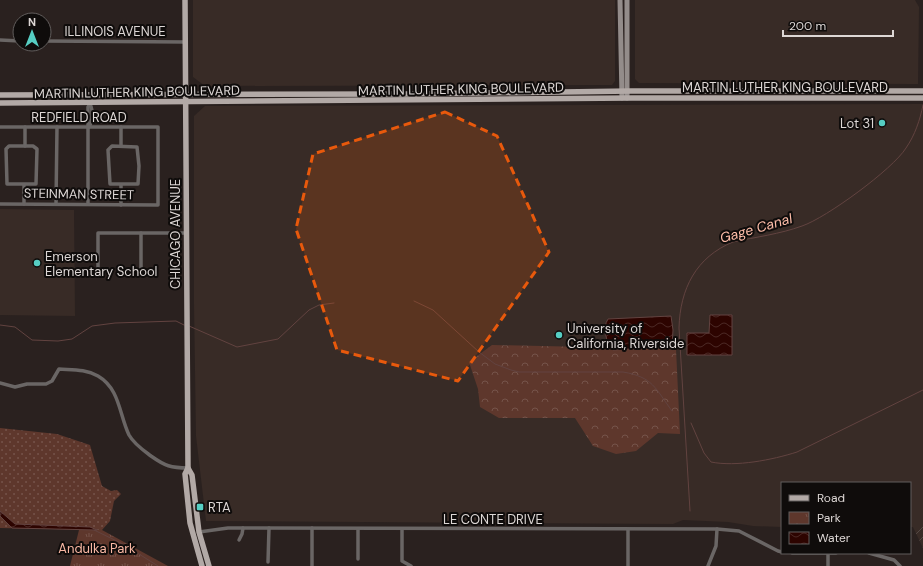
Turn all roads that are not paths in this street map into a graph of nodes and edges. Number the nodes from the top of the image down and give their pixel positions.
1 (186, 0) edge
2 (620, 0) edge
3 (627, 0) edge
4 (0, 40) edge
5 (12, 41) edge
6 (52, 41) edge
7 (186, 42) junction
8 (624, 91) junction
9 (923, 91) edge
10 (186, 94) junction
11 (0, 95) edge
12 (624, 98) junction
13 (923, 98) edge
14 (186, 102) junction
15 (0, 103) edge
16 (90, 104) junction
17 (0, 127) edge
18 (25, 127) junction
19 (57, 127) junction
20 (89, 127) junction
21 (121, 127) junction
22 (25, 146) junction
23 (121, 146) junction
24 (24, 185) junction
25 (121, 185) junction
26 (0, 204) edge
27 (24, 204) junction
28 (56, 204) junction
29 (88, 204) junction
30 (121, 205) junction
31 (158, 205) joint
32 (141, 233) junction
33 (187, 233) junction
34 (98, 268) dead end
35 (141, 268) dead end
36 (0, 382) edge
37 (188, 468) junction
38 (188, 505) junction
39 (243, 528) junction
40 (269, 528) junction
41 (312, 528) junction
42 (358, 529) junction
43 (402, 529) junction
44 (628, 529) junction
45 (717, 529) junction
46 (199, 532) junction
47 (239, 540) dead end
48 (195, 544) junction
49 (781, 552) edge
50 (828, 554) edge
51 (873, 554) edge
52 (358, 559) dead end
53 (268, 562) dead end
54 (202, 566) edge
55 (209, 566) edge
56 (312, 566) edge
57 (411, 566) edge
58 (628, 566) edge
59 (708, 566) edge
60 (828, 566) edge
61 (900, 566) edge

1 - 7 main road, CHICAGO AVENUE
2 - 8 street
3 - 8 street
4 - 5 street
6 - 7 street, ILLINOIS AVENUE
7 - 10 main road, CHICAGO AVENUE
8 - 9 main road, MARTIN LUTHER KING BOULEVARD
8 - 10 main road, MARTIN LUTHER KING BOULEVARD
8 - 12 street
10 - 11 main road, MARTIN LUTHER KING BOULEVARD
10 - 14 main road, CHICAGO AVENUE
12 - 13 main road, MARTIN LUTHER KING BOULEVARD
12 - 14 main road, MARTIN LUTHER KING BOULEVARD
14 - 16 main road, MARTIN LUTHER KING BOULEVARD
14 - 33 main road, CHICAGO AVENUE
15 - 16 main road, MARTIN LUTHER KING BOULEVARD
16 - 20 street
17 - 18 street, REDFIELD ROAD
18 - 19 street, REDFIELD ROAD
18 - 22 street
19 - 20 street, REDFIELD ROAD
19 - 28 street
20 - 21 street, REDFIELD ROAD
20 - 29 street
21 - 23 street
21 - 31 street, REDFIELD ROAD
22 - 24 street
22 - 24 street
23 - 25 street
23 - 25 street
24 - 27 street
25 - 30 street
26 - 27 street, STEINMAN STREET
27 - 28 street, STEINMAN STREET
28 - 29 street, STEINMAN STREET
29 - 30 street, STEINMAN STREET
30 - 31 street, STEINMAN STREET
32 - 33 street
32 - 34 street
32 - 35 street
33 - 37 main road, CHICAGO AVENUE
36 - 37 street
37 - 38 main road, CHICAGO AVENUE
37 - 46 main road, CHICAGO AVENUE
38 - 46 main road
38 - 48 main road, CHICAGO AVENUE
39 - 40 street, LE CONTE DRIVE
39 - 46 street, LE CONTE DRIVE
39 - 47 street
40 - 41 street, LE CONTE DRIVE
40 - 53 street
41 - 42 street, LE CONTE DRIVE
41 - 56 street
42 - 43 street, LE CONTE DRIVE
42 - 52 street
43 - 44 street, LE CONTE DRIVE
43 - 57 street
44 - 45 street, LE CONTE DRIVE
44 - 58 street
45 - 49 street, LE CONTE DRIVE
45 - 59 street
46 - 48 main road
46 - 55 main road, CHICAGO AVENUE
48 - 54 main road, CHICAGO AVENUE
50 - 60 street
51 - 61 street

